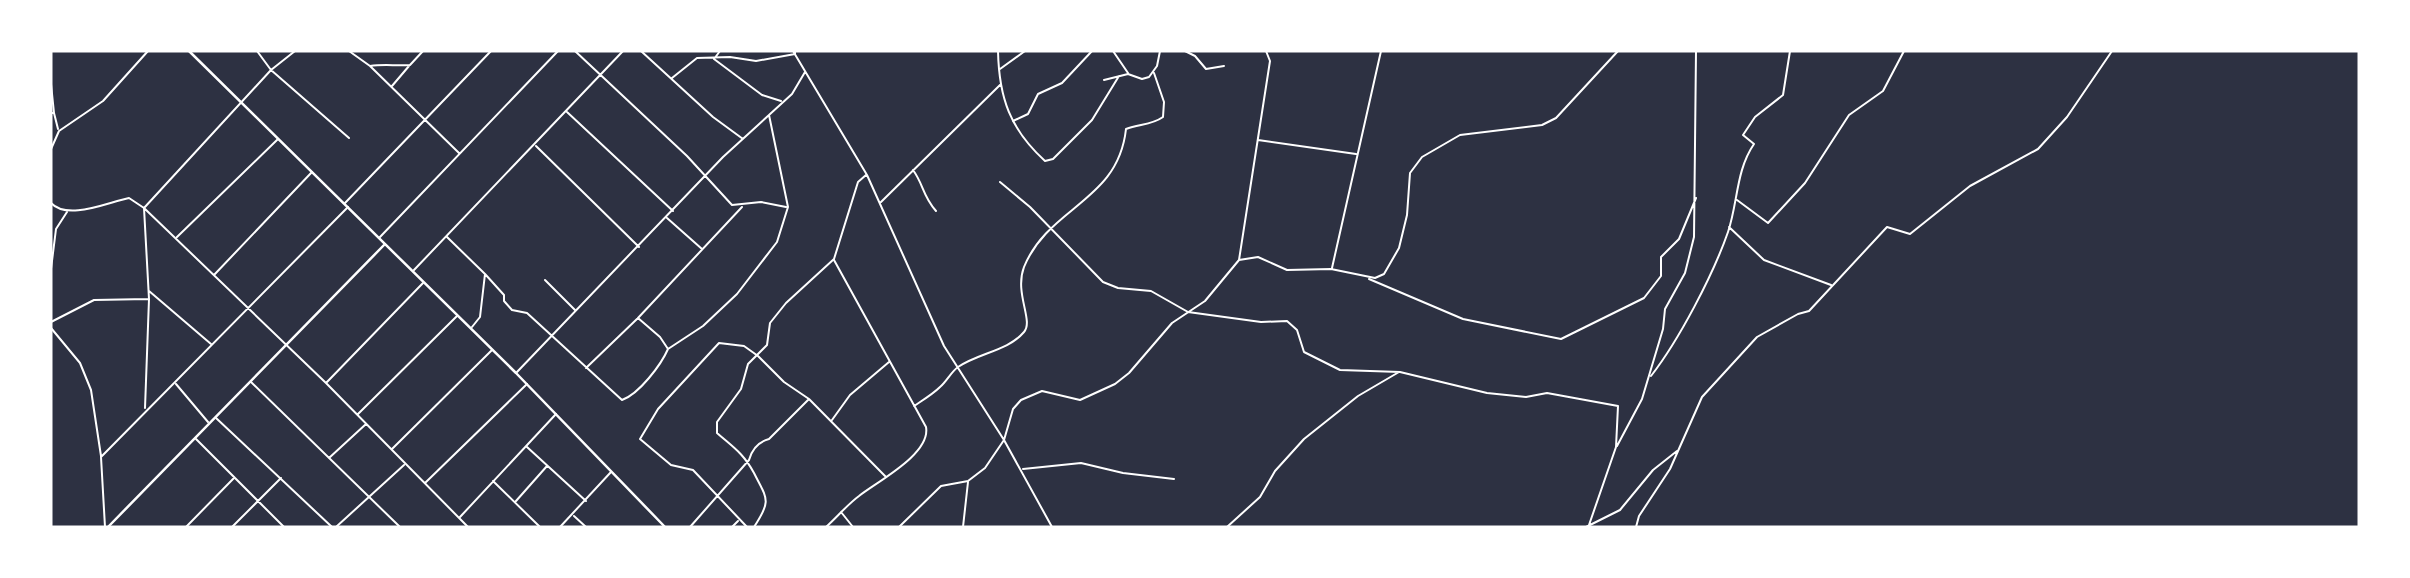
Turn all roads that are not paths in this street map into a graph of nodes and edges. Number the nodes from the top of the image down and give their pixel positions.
1 (148, 51) edge
2 (190, 51) edge
3 (257, 51) edge
4 (295, 51) edge
5 (349, 51) edge
6 (423, 51) edge
7 (491, 51) edge
8 (558, 51) edge
9 (575, 51) edge
10 (623, 51) edge
11 (641, 51) edge
12 (720, 51) edge
13 (998, 51) edge
14 (1025, 51) edge
15 (1092, 51) edge
16 (1113, 51) edge
17 (1160, 51) edge
18 (1185, 51) edge
19 (1266, 51) edge
20 (1381, 51) edge
21 (1618, 51) edge
22 (1696, 51) edge
23 (1790, 51) edge
24 (1904, 51) edge
25 (2112, 51) edge
26 (794, 52) edge
27 (714, 59) junction
28 (410, 65) junction
29 (370, 66) junction
30 (1224, 66) dead end
31 (999, 69) junction
32 (271, 70) junction
33 (805, 72) junction
34 (1154, 73) junction
35 (1128, 74) junction
36 (1119, 76) junction
37 (601, 77) junction
38 (671, 78) junction
39 (1104, 79) dead end
40 (51, 84) edge
41 (1000, 84) junction
42 (392, 86) junction
43 (783, 101) junction
44 (242, 102) junction
45 (566, 111) junction
46 (52, 113) edge
47 (769, 114) junction
48 (423, 120) junction
49 (1013, 121) junction
50 (59, 131) junction
51 (279, 138) junction
52 (349, 138) dead end
53 (744, 140) junction
54 (1258, 140) junction
55 (535, 146) junction
56 (51, 149) edge
57 (460, 153) junction
58 (1357, 154) junction
59 (913, 170) junction
60 (313, 172) junction
61 (867, 175) junction
62 (708, 177) junction
63 (1000, 182) dead end
64 (1696, 198) junction
65 (1736, 200) junction
66 (51, 203) edge
67 (880, 203) junction
68 (346, 205) junction
69 (743, 206) junction
70 (788, 207) junction
71 (145, 208) junction
72 (69, 210) junction
73 (936, 211) dead end
74 (673, 212) junction
75 (667, 218) junction
76 (1729, 228) junction
77 (1052, 230) junction
78 (446, 236) junction
79 (379, 238) junction
80 (175, 239) junction
81 (385, 244) junction
82 (639, 247) junction
83 (703, 249) junction
84 (834, 259) junction
85 (1239, 260) junction
86 (51, 269) edge
87 (1331, 269) junction
88 (413, 271) junction
89 (485, 274) junction
90 (213, 276) junction
91 (1367, 278) junction
92 (545, 280) dead end
93 (424, 282) junction
94 (1832, 286) junction
95 (149, 291) junction
96 (149, 299) junction
97 (247, 309) junction
98 (576, 311) junction
99 (1188, 312) junction
100 (457, 316) junction
101 (638, 318) junction
102 (51, 322) edge
103 (51, 328) edge
104 (470, 329) junction
105 (551, 336) junction
106 (212, 345) junction
107 (285, 346) junction
108 (668, 349) junction
109 (492, 350) junction
110 (758, 356) junction
111 (890, 361) junction
112 (958, 367) junction
113 (586, 368) junction
114 (1400, 372) junction
115 (516, 373) junction
116 (1649, 379) junction
117 (250, 382) junction
118 (175, 383) junction
119 (326, 383) junction
120 (527, 384) junction
121 (809, 399) junction
122 (915, 406) junction
123 (145, 409) junction
124 (556, 413) junction
125 (357, 415) junction
126 (215, 417) junction
127 (831, 421) junction
128 (209, 424) junction
129 (366, 424) junction
130 (195, 438) junction
131 (1004, 440) junction
132 (526, 446) junction
133 (1616, 447) junction
134 (391, 449) junction
135 (1678, 450) junction
136 (101, 457) junction
137 (328, 458) junction
138 (749, 460) junction
139 (404, 464) junction
140 (547, 466) junction
141 (1021, 469) junction
142 (612, 471) junction
143 (235, 477) junction
144 (282, 477) junction
145 (886, 477) junction
146 (1174, 479) dead end
147 (494, 481) junction
148 (968, 481) junction
149 (425, 483) junction
150 (369, 497) junction
151 (716, 497) junction
152 (586, 500) junction
153 (259, 502) junction
154 (515, 502) junction
155 (841, 512) junction
156 (573, 514) junction
157 (459, 518) junction
158 (739, 520) junction
159 (1590, 525) junction
160 (106, 527) edge
161 (186, 527) edge
162 (232, 527) edge
163 (284, 527) edge
164 (334, 527) edge
165 (400, 527) edge
166 (468, 527) edge
167 (540, 527) edge
168 (560, 527) edge
169 (586, 527) edge
170 (665, 527) edge
171 (690, 527) edge
172 (732, 527) edge
173 (747, 527) edge
174 (754, 527) edge
175 (826, 527) edge
176 (853, 527) edge
177 (899, 527) edge
178 (964, 527) edge
179 (1052, 527) edge
180 (1227, 527) edge
181 (1586, 527) edge
182 (1636, 527) edge

1 - 50 street
2 - 44 street
3 - 32 street
4 - 32 street
5 - 29 street
6 - 28 street
7 - 48 street
8 - 57 street
9 - 37 street
10 - 37 street
11 - 38 street
12 - 27 street
13 - 31 street
14 - 31 street
15 - 49 street
16 - 35 street
17 - 34 street
18 - 30 street
19 - 54 street
20 - 58 street
21 - 91 street
22 - 64 street
23 - 65 street
24 - 65 street
25 - 94 street
26 - 27 street
26 - 33 street
27 - 38 street
27 - 43 street
28 - 29 street
28 - 42 street
29 - 42 street
31 - 41 street
32 - 44 street
32 - 52 street
33 - 43 street
33 - 61 street
34 - 35 street
34 - 77 street
35 - 36 street
36 - 39 street
36 - 49 street
37 - 45 street
37 - 62 street
38 - 53 street
40 - 46 street
41 - 49 street
41 - 59 street
42 - 48 street
43 - 47 street
44 - 51 street
44 - 71 street
45 - 55 street
45 - 74 street
46 - 50 street
47 - 53 street
47 - 70 street
48 - 57 street
48 - 68 street
50 - 56 street
51 - 60 street
51 - 80 street
53 - 62 street
54 - 58 street
54 - 85 street
55 - 78 street
55 - 82 street
57 - 79 street
58 - 87 street
59 - 67 street
59 - 73 street
60 - 68 street
60 - 90 street
61 - 67 street
61 - 84 street
62 - 69 street
62 - 74 street
63 - 77 street
64 - 91 street
64 - 116 street
65 - 76 street
66 - 72 street
67 - 112 street
68 - 79 street
68 - 97 street
69 - 70 street
69 - 83 street
70 - 108 street
71 - 72 street
71 - 80 street
71 - 95 street
72 - 86 street
74 - 75 street
75 - 82 street
75 - 83 street
76 - 94 street
76 - 116 street
77 - 99 street
77 - 112 street
78 - 88 street
78 - 89 street
79 - 81 street
80 - 90 street
81 - 88 street
81 - 107 street
82 - 98 street
83 - 101 street
84 - 110 street
84 - 111 street
85 - 87 street
85 - 99 street
87 - 91 street
88 - 93 street
89 - 104 street
89 - 105 street
90 - 97 street
92 - 98 street
93 - 100 street
93 - 119 street
94 - 135 street
95 - 96 street
95 - 106 street
96 - 102 street
96 - 123 street
97 - 106 street
97 - 107 street
98 - 105 street
99 - 114 street
99 - 131 street
100 - 104 street
100 - 125 street
101 - 108 street
101 - 113 street
103 - 136 street
104 - 109 street
105 - 113 street
105 - 115 street
106 - 118 street
107 - 117 street
107 - 119 street
108 - 113 street
109 - 115 street
109 - 134 street
110 - 121 street
110 - 138 street
110 - 151 street
111 - 122 street
111 - 127 street
112 - 122 street
112 - 131 street
114 - 133 street
114 - 180 street
115 - 120 street
116 - 133 street
117 - 126 street
117 - 137 street
118 - 123 street
118 - 128 street
119 - 125 street
120 - 124 street
120 - 149 street
121 - 127 street
121 - 138 street
122 - 145 street
123 - 136 street
124 - 132 street
124 - 142 street
125 - 129 street
126 - 128 street
126 - 144 street
127 - 145 street
128 - 130 street
129 - 134 street
129 - 137 street
130 - 143 street
130 - 160 street
131 - 141 street
131 - 148 street
132 - 140 street
132 - 147 street
133 - 159 street
134 - 139 street
135 - 159 street
135 - 182 street
136 - 160 street
137 - 150 street
138 - 151 street
138 - 174 street
139 - 149 street
139 - 150 street
140 - 152 street
140 - 154 street
141 - 146 street
141 - 179 street
142 - 152 street
142 - 170 street
143 - 153 street
143 - 161 street
144 - 153 street
144 - 164 street
145 - 155 street
147 - 154 street
147 - 157 street
148 - 177 street
148 - 178 street
149 - 157 street
150 - 164 street
150 - 165 street
151 - 158 street
151 - 171 street
152 - 156 street
153 - 162 street
153 - 163 street
154 - 167 street
155 - 175 street
155 - 176 street
156 - 168 street
156 - 169 street
157 - 166 street
158 - 172 street
158 - 173 street
159 - 181 street

